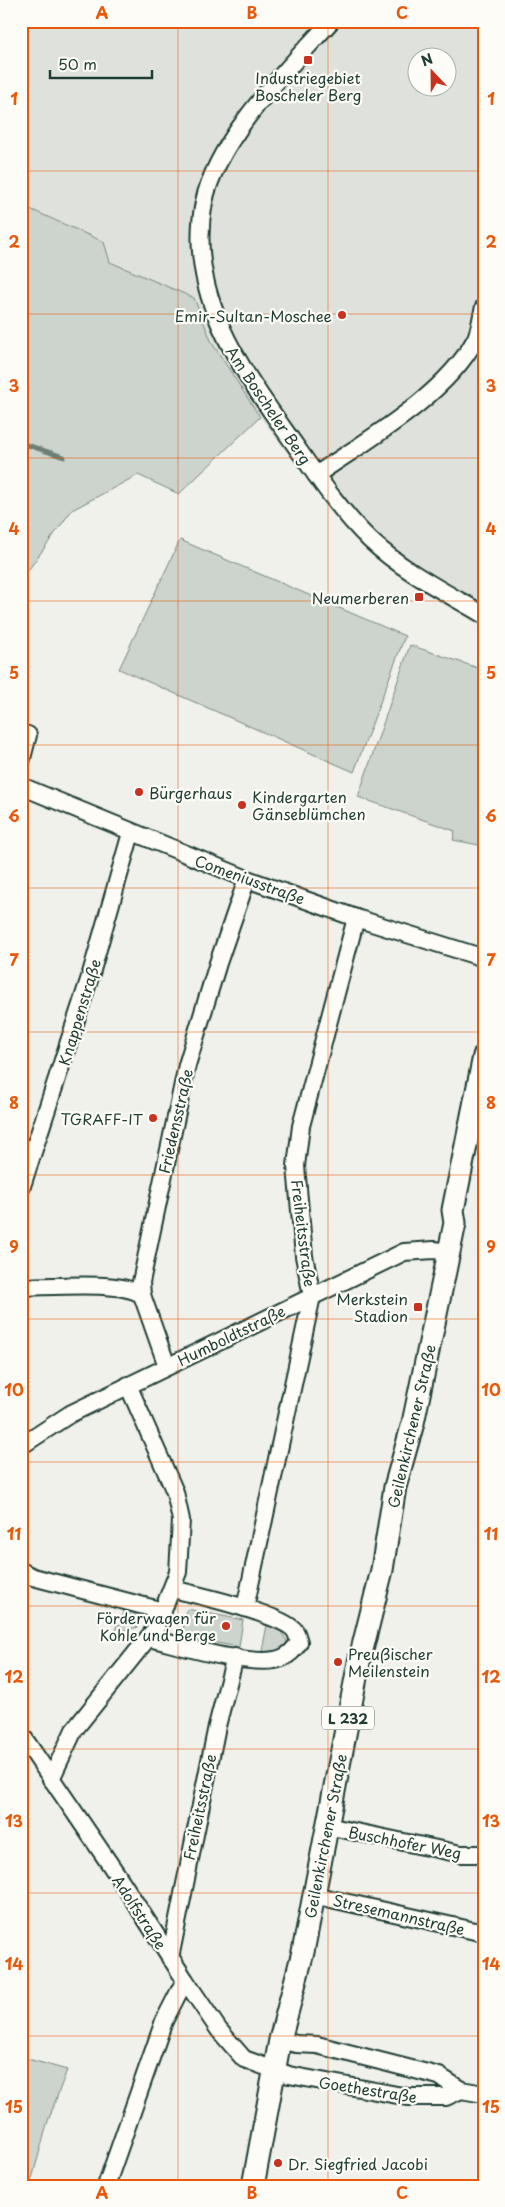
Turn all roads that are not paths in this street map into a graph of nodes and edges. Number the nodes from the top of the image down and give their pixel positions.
1 (331, 21) edge
2 (484, 307) edge
3 (316, 475) junction
4 (484, 614) edge
5 (21, 733) edge
6 (21, 762) edge
7 (21, 786) edge
8 (131, 833) junction
9 (247, 879) junction
10 (356, 918) junction
11 (484, 958) edge
12 (484, 1056) edge
13 (484, 1108) edge
14 (21, 1189) edge
15 (455, 1224) junction
16 (449, 1252) junction
17 (21, 1287) edge
18 (142, 1295) junction
19 (312, 1296) junction
20 (167, 1366) junction
21 (128, 1385) junction
22 (21, 1446) edge
23 (21, 1571) edge
24 (172, 1589) junction
25 (245, 1608) junction
26 (163, 1611) junction
27 (149, 1638) junction
28 (236, 1658) junction
29 (21, 1734) edge
30 (52, 1780) junction
31 (327, 1826) junction
32 (484, 1854) edge
33 (314, 1895) junction
34 (484, 1933) edge
35 (170, 1958) junction
36 (185, 1980) junction
37 (280, 2040) junction
38 (275, 2071) junction
39 (461, 2090) junction
40 (484, 2094) edge
41 (106, 2186) edge
42 (253, 2186) edge

1 - 3 street, Am Boscheler Berg
2 - 3 street, Am Boscheler Berg
3 - 4 street, Am Boscheler Berg
5 - 6 street
7 - 8 street, Comeniusstraße
8 - 9 street, Comeniusstraße
8 - 14 street, Knappenstraße
9 - 10 street, Comeniusstraße
9 - 18 street, Friedensstraße
10 - 11 street, Comeniusstraße
10 - 19 street, Freiheitsstraße
12 - 15 main road, Geilenkirchener Straße / L 232
13 - 15 main road, Geilenkirchener Straße / L 232
15 - 16 main road, Geilenkirchener Straße / L 232
16 - 19 street, Humboldtstraße
16 - 31 main road, Geilenkirchener Straße / L 232
17 - 18 street
18 - 20 street, Friedensstraße
19 - 20 street, Humboldtstraße
19 - 25 street, Freiheitsstraße
20 - 21 street, Humboldtstraße
21 - 22 street, Humboldtstraße
21 - 24 street
23 - 26 street
24 - 25 street
24 - 26 street
25 - 28 street
26 - 27 street
27 - 28 street
27 - 30 street
28 - 35 street, Freiheitsstraße
29 - 30 street, Adolfstraße
30 - 35 street, Adolfstraße
31 - 32 street, Buschhofer Weg
31 - 33 main road, Geilenkirchener Straße / L 232
33 - 34 street, Stresemannstraße
33 - 37 main road, Geilenkirchener Straße / L 232
35 - 36 street, Adolfstraße
36 - 38 street, Adolfstraße
36 - 41 street
37 - 38 main road, Geilenkirchener Straße / L 232
37 - 39 street, Goethestraße
38 - 39 street, Goethestraße
38 - 42 main road, Geilenkirchener Straße / L 232
39 - 40 street, Goethestraße

